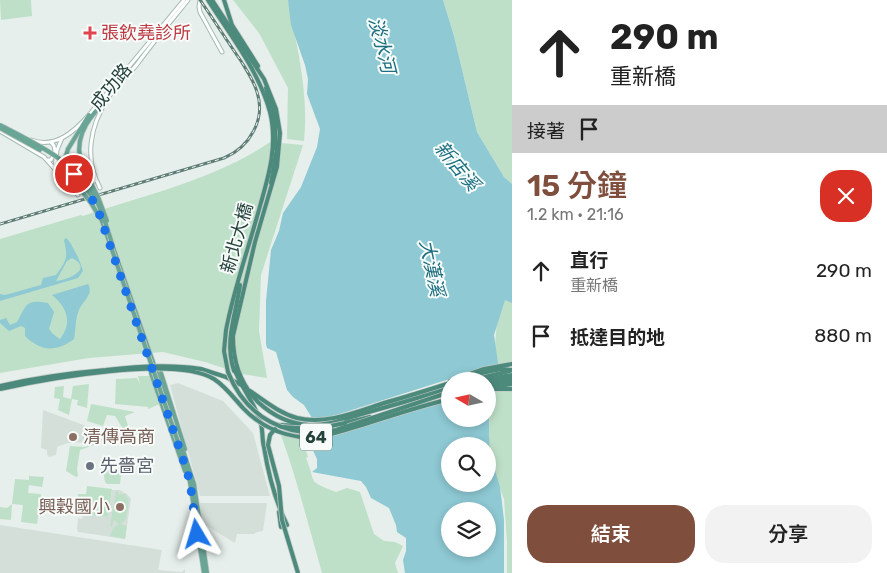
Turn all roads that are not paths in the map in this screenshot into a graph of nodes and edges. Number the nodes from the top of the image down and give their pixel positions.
1 (184, 0) edge
2 (188, 0) edge
3 (200, 0) edge
4 (210, 0) edge
5 (224, 0) edge
6 (144, 50) junction
7 (222, 52) dead end
8 (264, 79) junction
9 (266, 88) junction
10 (108, 98) junction
11 (89, 115) junction
12 (0, 127) edge
13 (62, 138) junction
14 (50, 142) junction
15 (48, 160) junction
16 (55, 168) junction
17 (95, 178) junction
18 (100, 188) dead end
19 (74, 189) junction
20 (265, 190) junction
21 (270, 192) junction
22 (78, 195) dead end
23 (102, 221) junction
24 (112, 247) junction
25 (241, 276) junction
26 (246, 276) junction
27 (512, 364) edge
28 (512, 370) edge
29 (200, 371) junction
30 (476, 372) edge
31 (485, 372) edge
32 (160, 373) dead end
33 (151, 374) dead end
34 (496, 374) edge
35 (512, 378) edge
36 (496, 379) edge
37 (496, 383) edge
38 (512, 384) edge
39 (441, 385) edge
40 (496, 385) edge
41 (0, 387) edge
42 (496, 387) edge
43 (512, 389) edge
44 (441, 391) edge
45 (441, 395) edge
46 (441, 401) edge
47 (377, 410) junction
48 (376, 416) junction
49 (191, 480) junction
50 (278, 506) junction
51 (287, 526) dead end
52 (281, 527) dead end
53 (206, 573) edge
54 (297, 573) edge

1 - 6 main road
2 - 6 main road
3 - 7 main road
4 - 8 highway
4 - 9 highway
4 - 20 highway, 新北大橋
5 - 8 highway
6 - 10 main road, 成功路
6 - 11 main road, 成功路
8 - 21 highway, 新北大橋
9 - 20 highway
9 - 21 highway
10 - 17 main road, 成功路
10 - 24 main road, bridge
11 - 13 main road, 成功路
11 - 23 main road, bridge
12 - 14 main road
12 - 15 main road
12 - 23 main road, bridge
12 - 24 main road, bridge
13 - 14 main road
13 - 16 main road
14 - 15 main road
15 - 16 main road
16 - 19 main road
17 - 18 main road, 成功路
17 - 19 main road
19 - 22 main road
20 - 25 highway, 新北大橋
21 - 26 highway, 新北大橋
23 - 24 main road, bridge
24 - 49 main road, bridge
25 - 48 highway, 新北大橋, bridge
25 - 50 highway, bridge
26 - 47 highway, 新北大橋, bridge
26 - 50 highway, bridge
27 - 30 highway
28 - 31 highway
28 - 34 highway
29 - 39 highway, 64, bridge
29 - 41 highway, 64, bridge
29 - 46 highway, 64, bridge
32 - 49 main road
33 - 49 main road
35 - 36 highway
35 - 37 highway
38 - 40 highway
42 - 43 highway
44 - 47 highway
45 - 48 highway, bridge
47 - 54 highway, bridge
48 - 54 highway, bridge
49 - 53 main road
50 - 51 highway
50 - 52 highway

